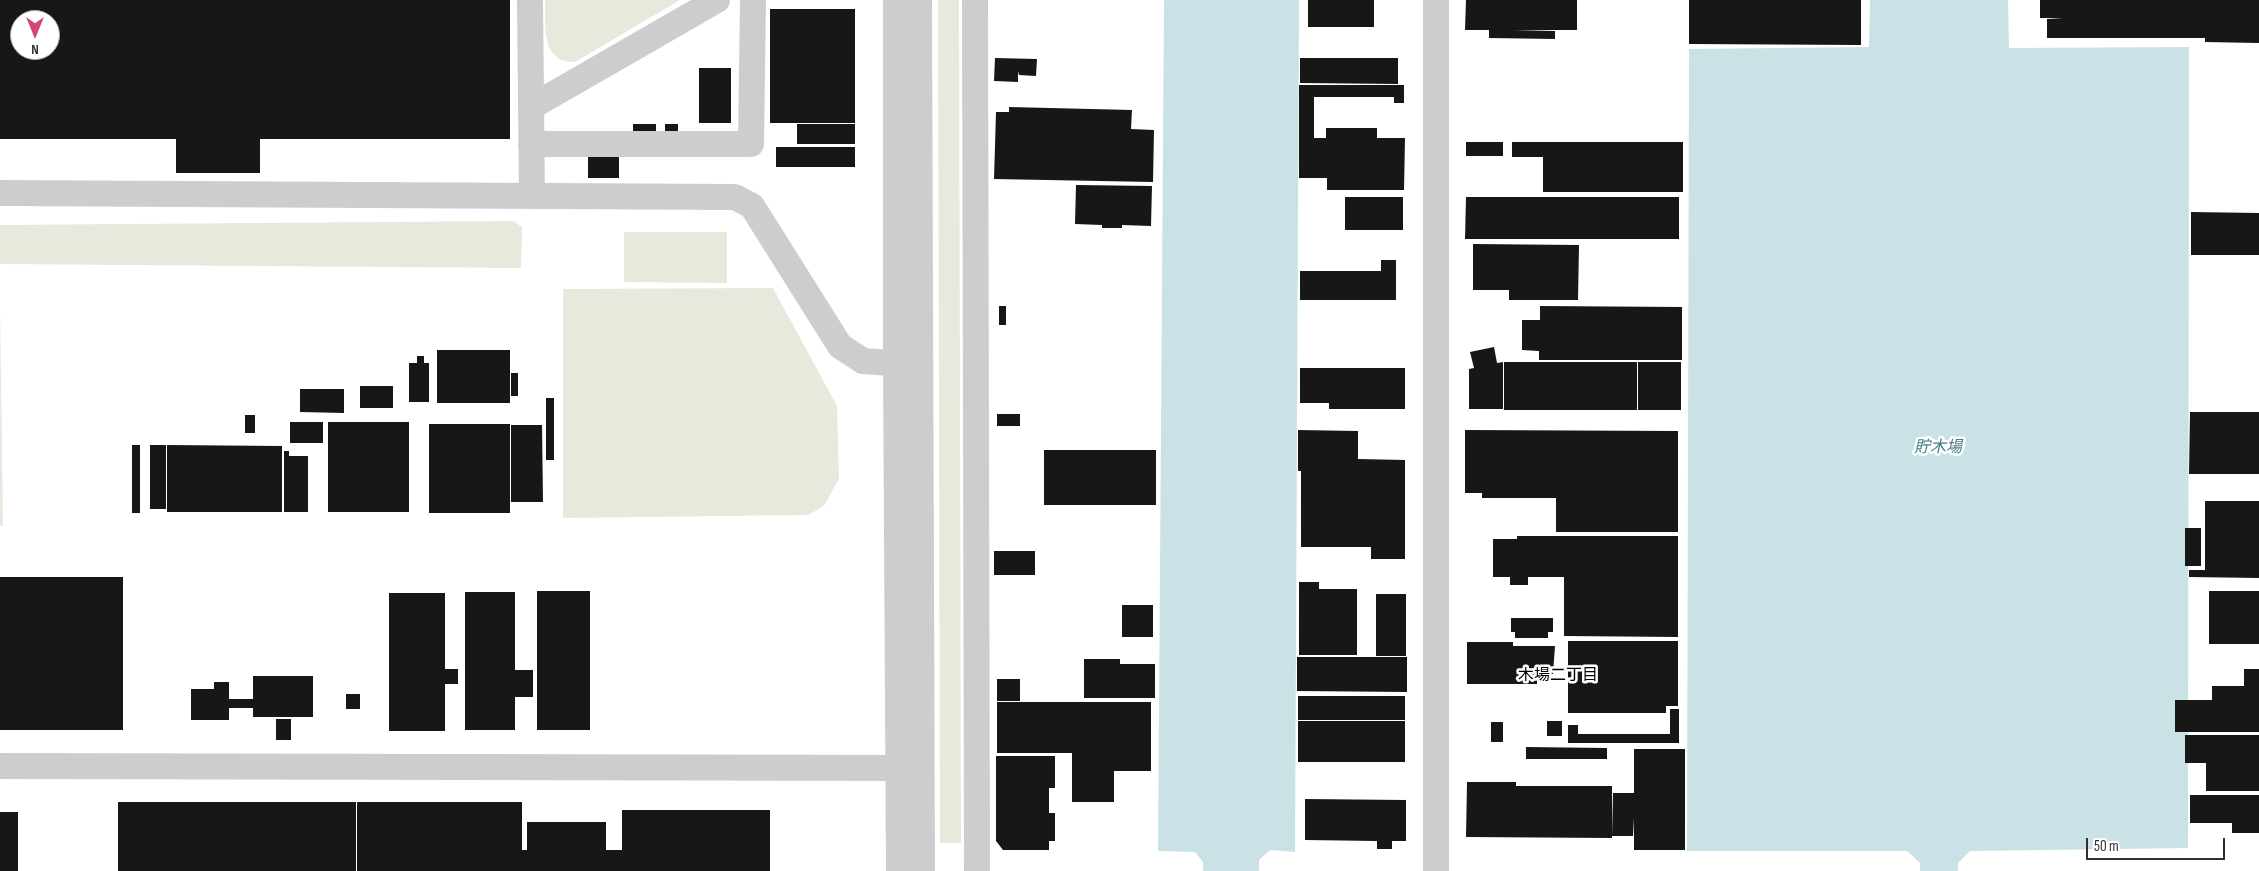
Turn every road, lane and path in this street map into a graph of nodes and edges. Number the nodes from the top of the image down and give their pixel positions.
1 (530, 0) edge
2 (716, 0) edge
3 (753, 0) edge
4 (896, 0) edge
5 (919, 0) edge
6 (974, 0) edge
7 (1436, 0) edge
8 (531, 107) junction
9 (531, 144) junction
10 (0, 193) edge
11 (532, 196) junction
12 (907, 365) junction
13 (0, 766) edge
14 (910, 768) junction
15 (899, 871) edge
16 (922, 871) edge
17 (977, 871) edge
18 (1436, 871) edge

1 - 8 street
2 - 8 street
3 - 9 street
4 - 12 street
5 - 12 street
6 - 17 street
7 - 18 street
8 - 9 street
9 - 11 street
10 - 11 street
11 - 12 street
12 - 14 street
13 - 14 street
14 - 15 street
14 - 16 street

